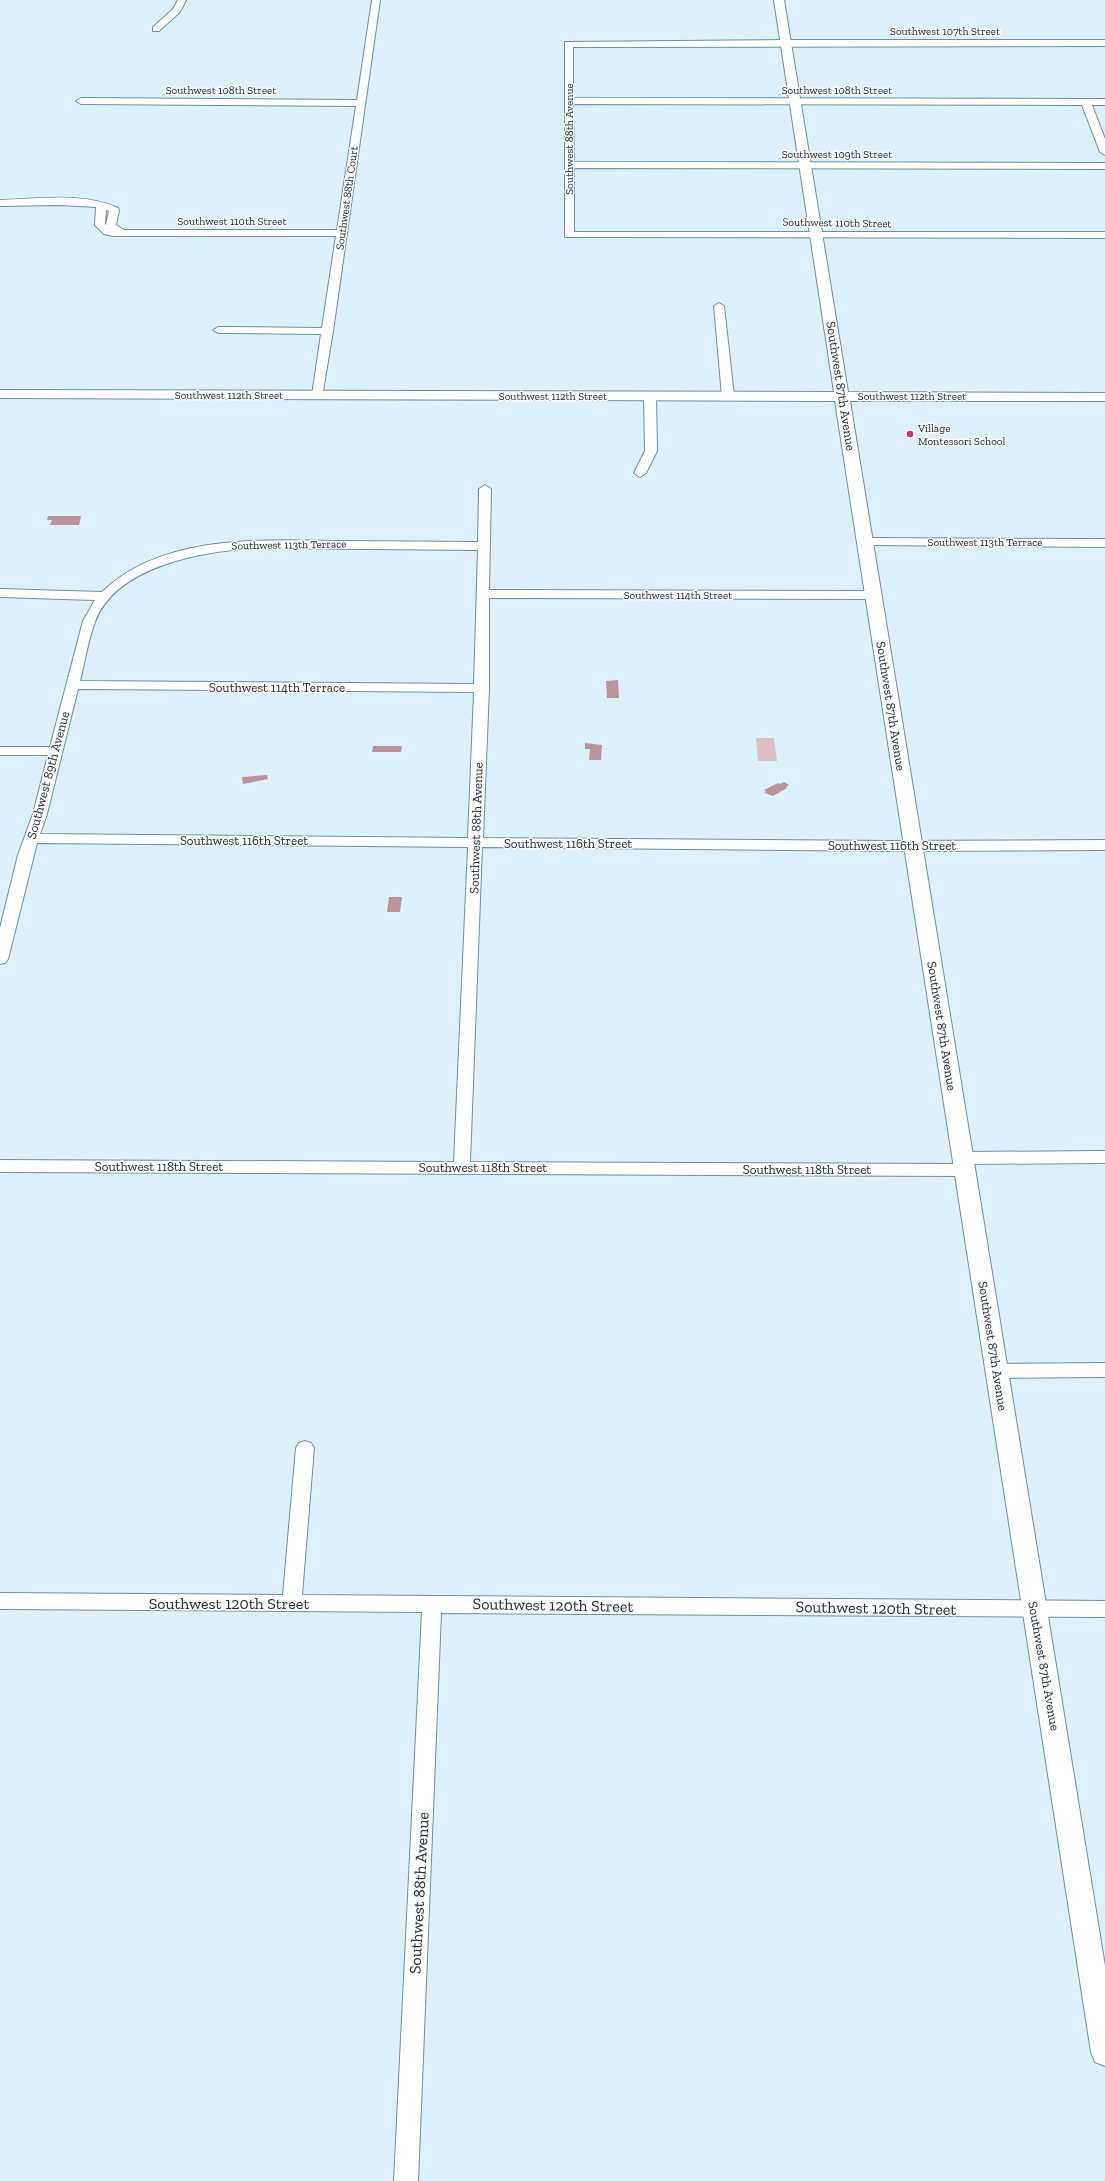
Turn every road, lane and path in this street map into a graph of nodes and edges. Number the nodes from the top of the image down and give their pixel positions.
1 (182, 0) edge
2 (376, 0) edge
3 (779, 0) edge
4 (156, 29) dead end
5 (1105, 43) edge
6 (568, 44) joint
7 (786, 44) junction
8 (81, 101) dead end
9 (569, 101) junction
10 (795, 102) junction
11 (1086, 102) junction
12 (1105, 102) edge
13 (361, 103) junction
14 (1105, 152) edge
15 (570, 165) junction
16 (806, 166) junction
17 (1105, 166) edge
18 (0, 203) edge
19 (342, 234) junction
20 (569, 234) joint
21 (816, 234) junction
22 (1105, 235) edge
23 (719, 306) dead end
24 (218, 330) dead end
25 (328, 331) junction
26 (0, 394) edge
27 (318, 395) junction
28 (650, 396) junction
29 (728, 396) junction
30 (843, 396) junction
31 (1105, 397) edge
32 (640, 473) dead end
33 (485, 489) dead end
34 (865, 542) junction
35 (1105, 543) edge
36 (485, 546) junction
37 (0, 592) edge
38 (483, 594) junction
39 (873, 595) junction
40 (104, 596) junction
41 (73, 685) junction
42 (482, 688) junction
43 (0, 751) edge
44 (56, 751) junction
45 (31, 838) junction
46 (476, 842) junction
47 (1105, 845) edge
48 (913, 846) junction
49 (0, 959) edge
50 (1105, 1157) edge
51 (964, 1164) junction
52 (0, 1166) edge
53 (462, 1166) junction
54 (1105, 1370) edge
55 (996, 1371) junction
56 (305, 1448) dead end
57 (0, 1601) edge
58 (292, 1603) junction
59 (432, 1604) junction
60 (1105, 1609) edge
61 (1034, 1610) junction
62 (1097, 1949) edge
63 (1105, 2052) edge
64 (406, 2181) edge

1 - 4 street
2 - 13 street, Southwest 88th Court
3 - 7 main road, Southwest 87th Avenue
5 - 7 street, Southwest 107th Street
6 - 7 street, Southwest 107th Street
6 - 9 street, Southwest 88th Avenue
7 - 10 main road, Southwest 87th Avenue
8 - 13 street, Southwest 108th Street
9 - 10 street, Southwest 108th Street
9 - 15 street, Southwest 88th Avenue
10 - 11 street, Southwest 108th Street
10 - 16 main road, Southwest 87th Avenue
11 - 12 street, Southwest 108th Street
11 - 14 street
13 - 19 street, Southwest 88th Court
15 - 16 street, Southwest 109th Street
15 - 20 street, Southwest 88th Avenue
16 - 17 street, Southwest 109th Street
16 - 21 main road, Southwest 87th Avenue
18 - 19 street, Southwest 110th Street
19 - 25 street, Southwest 88th Court
20 - 21 street, Southwest 110th Street
21 - 22 street, Southwest 110th Street
21 - 30 main road, Southwest 87th Avenue
23 - 29 street
24 - 25 street
25 - 27 street, Southwest 88th Court
26 - 27 main road, Southwest 112th Street
27 - 28 main road, Southwest 112th Street
28 - 29 main road, Southwest 112th Street
28 - 32 street
29 - 30 main road, Southwest 112th Street
30 - 31 main road, Southwest 112th Street
30 - 34 main road, Southwest 87th Avenue
33 - 36 street, Southwest 88th Avenue
34 - 35 street, Southwest 113th Terrace
34 - 39 main road, Southwest 87th Avenue
36 - 38 street, Southwest 88th Avenue
36 - 40 street, Southwest 113th Terrace
37 - 40 street
38 - 39 street, Southwest 114th Street
38 - 42 street, Southwest 88th Avenue
39 - 48 main road, Southwest 87th Avenue
40 - 41 street, Southwest 89th Avenue
41 - 42 street, Southwest 114th Terrace
41 - 44 street, Southwest 89th Avenue
42 - 46 street, Southwest 88th Avenue
43 - 44 street
44 - 45 street, Southwest 89th Avenue
45 - 46 street, Southwest 116th Street
45 - 49 street, Southwest 89th Avenue
46 - 48 street, Southwest 116th Street
46 - 53 street, Southwest 88th Avenue
47 - 48 street, Southwest 116th Street
48 - 51 main road, Southwest 87th Avenue
50 - 51 street, Southwest 118th Street
51 - 53 street, Southwest 118th Street
51 - 55 main road, Southwest 87th Avenue
52 - 53 street, Southwest 118th Street
54 - 55 street
55 - 61 main road, Southwest 87th Avenue
56 - 58 street
57 - 58 street, Southwest 120th Street
58 - 59 street, Southwest 120th Street
59 - 61 street, Southwest 120th Street
59 - 64 street, Southwest 88th Avenue
60 - 61 street, Southwest 120th Street
61 - 62 main road, Southwest 87th Avenue
62 - 63 main road, Southwest 87th Avenue

